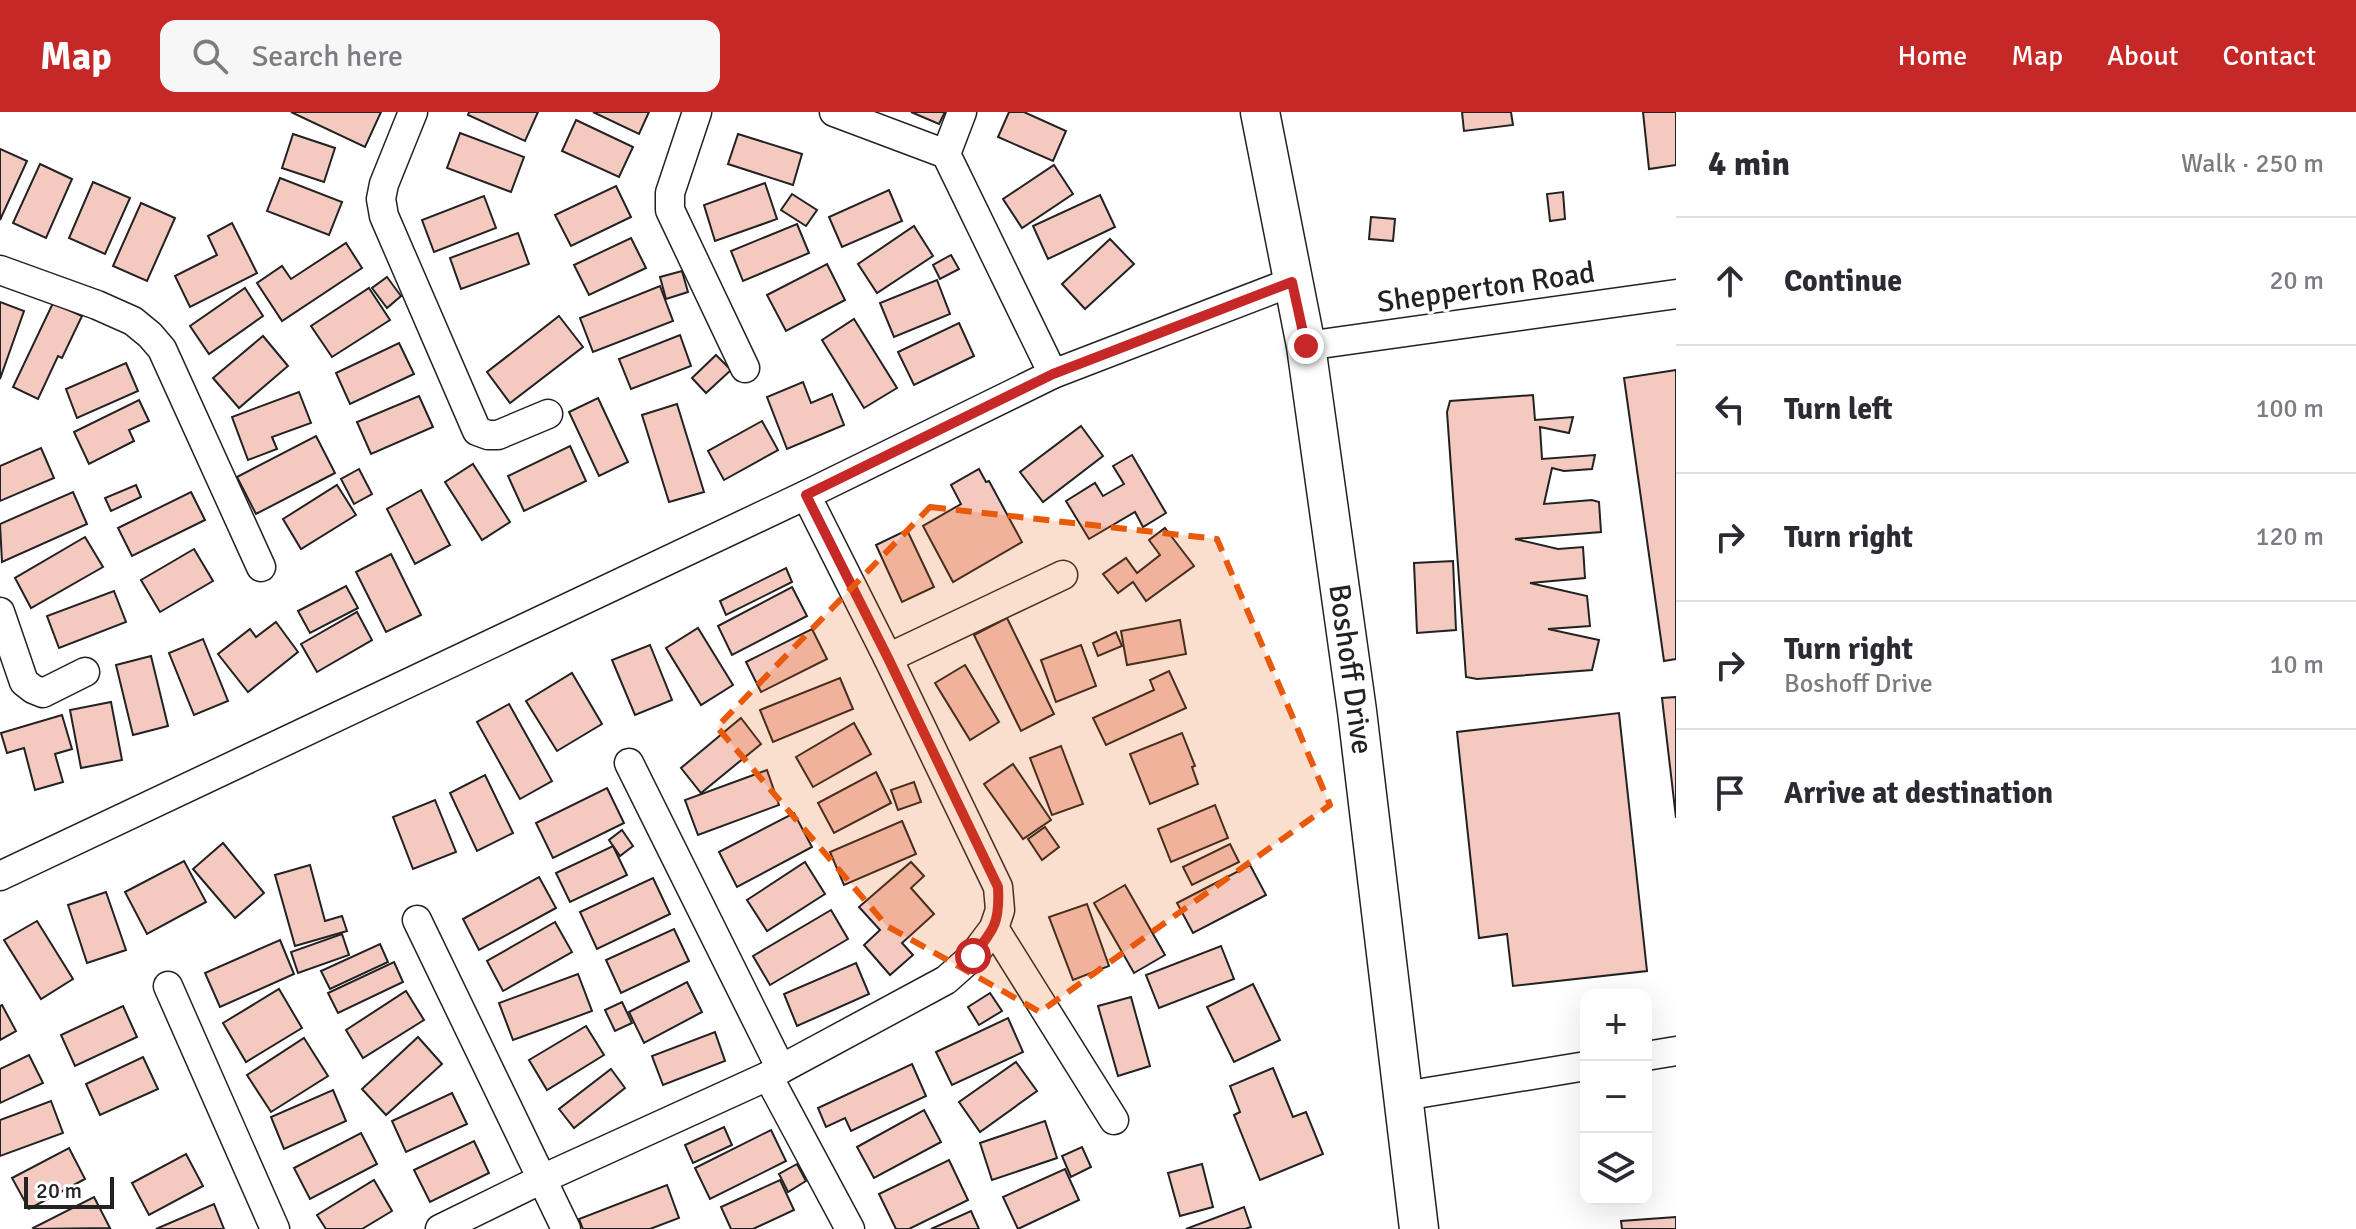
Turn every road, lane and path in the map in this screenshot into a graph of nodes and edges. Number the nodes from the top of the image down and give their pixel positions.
1 (413, 112) edge
2 (697, 112) edge
3 (834, 112) edge
4 (962, 112) edge
5 (1260, 112) edge
6 (946, 154) junction
7 (0, 270) edge
8 (1292, 282) junction
9 (1676, 294) edge
10 (1306, 346) junction
11 (745, 368) dead end
12 (1053, 374) junction
13 (548, 414) dead end
14 (806, 495) junction
15 (261, 567) dead end
16 (1063, 575) dead end
17 (0, 612) edge
18 (888, 658) junction
19 (85, 672) dead end
20 (629, 763) dead end
21 (0, 876) edge
22 (417, 920) dead end
23 (994, 928) junction
24 (168, 986) dead end
25 (1676, 1051) edge
26 (1652, 1055) edge
27 (1580, 1067) edge
28 (774, 1072) junction
29 (1404, 1096) junction
30 (1114, 1120) dead end
31 (542, 1179) junction
32 (275, 1229) edge
33 (440, 1229) edge
34 (566, 1229) edge
35 (850, 1229) edge
36 (1419, 1229) edge

1 - 13 street
2 - 11 street
3 - 6 street
4 - 6 street
5 - 8 main road, Boshoff Drive
6 - 12 street
7 - 15 street
8 - 10 main road, Boshoff Drive
8 - 12 street
9 - 10 street, Shepperton Road
10 - 29 main road, Boshoff Drive
12 - 14 street
14 - 18 street
14 - 21 street
16 - 18 street
17 - 19 street
18 - 23 street
20 - 28 street
22 - 31 street
23 - 28 street
23 - 30 street
24 - 32 street
25 - 26 street
27 - 29 street
28 - 31 street
28 - 35 street
29 - 36 main road, Boshoff Drive
31 - 33 street
31 - 34 street

